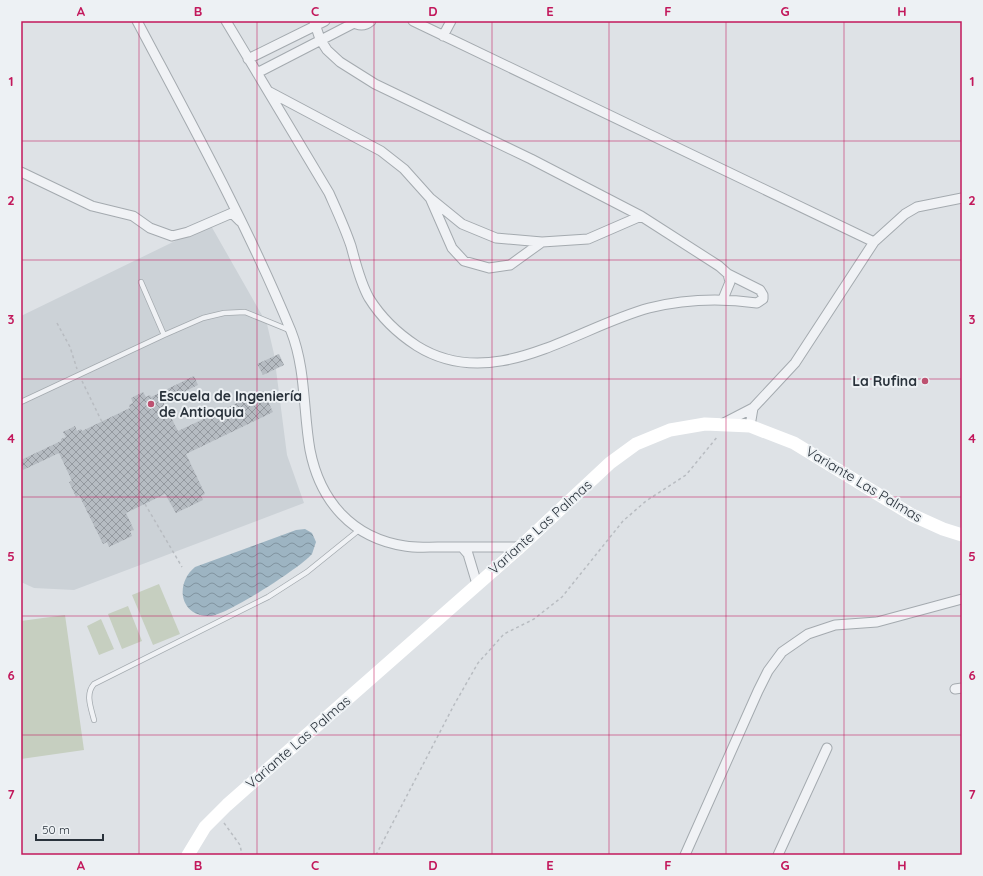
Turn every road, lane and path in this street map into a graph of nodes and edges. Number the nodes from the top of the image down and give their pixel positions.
1 (137, 21) edge
2 (226, 21) edge
3 (325, 21) edge
4 (371, 21) edge
5 (413, 21) edge
6 (451, 21) edge
7 (353, 22) edge
8 (314, 23) edge
9 (443, 36) junction
10 (320, 39) junction
11 (248, 59) junction
12 (257, 73) junction
13 (268, 91) junction
14 (21, 172) edge
15 (430, 198) junction
16 (962, 198) edge
17 (641, 216) junction
18 (243, 223) junction
19 (542, 242) junction
20 (874, 242) junction
21 (728, 274) junction
22 (141, 282) dead end
23 (723, 299) junction
24 (291, 330) junction
25 (164, 335) junction
26 (21, 402) edge
27 (753, 408) junction
28 (724, 425) junction
29 (750, 426) junction
30 (145, 504) dead end
31 (359, 530) junction
32 (962, 535) edge
33 (462, 547) junction
34 (520, 547) junction
35 (182, 566) dead end
36 (477, 584) junction
37 (962, 599) edge
38 (94, 720) dead end
39 (827, 748) dead end
40 (218, 814) junction
41 (188, 855) edge
42 (242, 855) edge
43 (376, 855) edge
44 (686, 855) edge
45 (778, 855) edge

1 - 18 street
2 - 11 street
3 - 8 street
4 - 7 street
5 - 9 street
6 - 9 street
7 - 10 street
8 - 10 street
8 - 11 street
9 - 20 street
10 - 12 street
10 - 17 street
11 - 12 street
12 - 13 street
13 - 15 street
13 - 23 street
14 - 18 street
15 - 19 street
15 - 19 street
16 - 20 street
17 - 19 street
17 - 21 street
18 - 24 street
20 - 27 street
21 - 23 street
21 - 23 street
22 - 25 lane
24 - 25 lane
24 - 31 street
25 - 26 lane
27 - 28 street
27 - 29 street
28 - 29 main road, Variante Las Palmas
28 - 34 main road, Variante Las Palmas
28 - 43 path
29 - 32 main road, Variante Las Palmas
30 - 35 path
31 - 33 street
31 - 38 lane
33 - 34 street
33 - 36 street
34 - 36 main road, Variante Las Palmas
36 - 40 main road, Variante Las Palmas
37 - 44 street
39 - 45 street
40 - 41 main road, Variante Las Palmas
40 - 42 path

